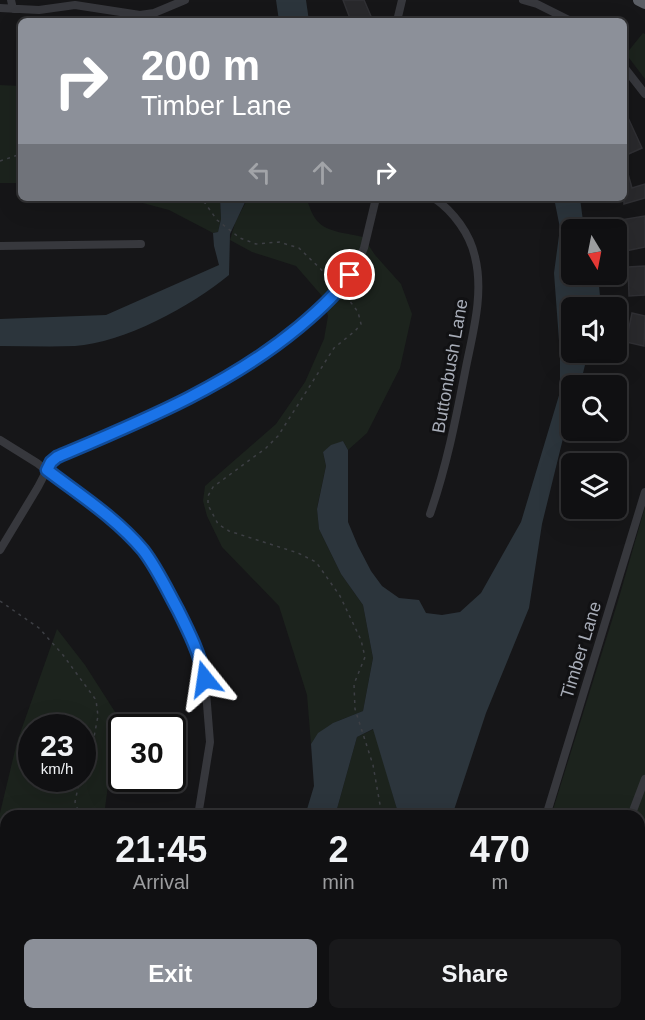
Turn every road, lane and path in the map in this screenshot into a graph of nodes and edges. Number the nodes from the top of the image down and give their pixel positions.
1 (11, 0) edge
2 (185, 0) edge
3 (401, 0) edge
4 (523, 0) edge
5 (639, 0) edge
6 (645, 3) edge
7 (0, 8) edge
8 (13, 9) junction
9 (398, 18) edge
10 (565, 18) edge
11 (627, 71) edge
12 (645, 94) edge
13 (18, 155) edge
14 (0, 161) edge
15 (202, 201) edge
16 (375, 201) edge
17 (437, 201) edge
18 (141, 244) dead end
19 (0, 246) edge
20 (339, 288) junction
21 (0, 440) edge
22 (47, 470) junction
23 (645, 492) edge
24 (430, 514) dead end
25 (0, 550) edge
26 (0, 601) edge
27 (96, 726) edge
28 (645, 779) edge
29 (77, 792) edge
30 (78, 810) edge
31 (199, 810) edge
32 (381, 810) edge
33 (548, 810) edge
34 (633, 810) edge

1 - 8 street
2 - 8 street
3 - 9 street
4 - 10 street
5 - 6 highway
7 - 8 street
11 - 12 street
13 - 14 path
15 - 20 path
16 - 20 street
17 - 24 street, Buttonbush Lane
18 - 19 street
20 - 22 street
20 - 32 path
21 - 22 street
22 - 25 street
22 - 31 street
23 - 33 street, Timber Lane
26 - 27 path
28 - 34 street
29 - 30 path

